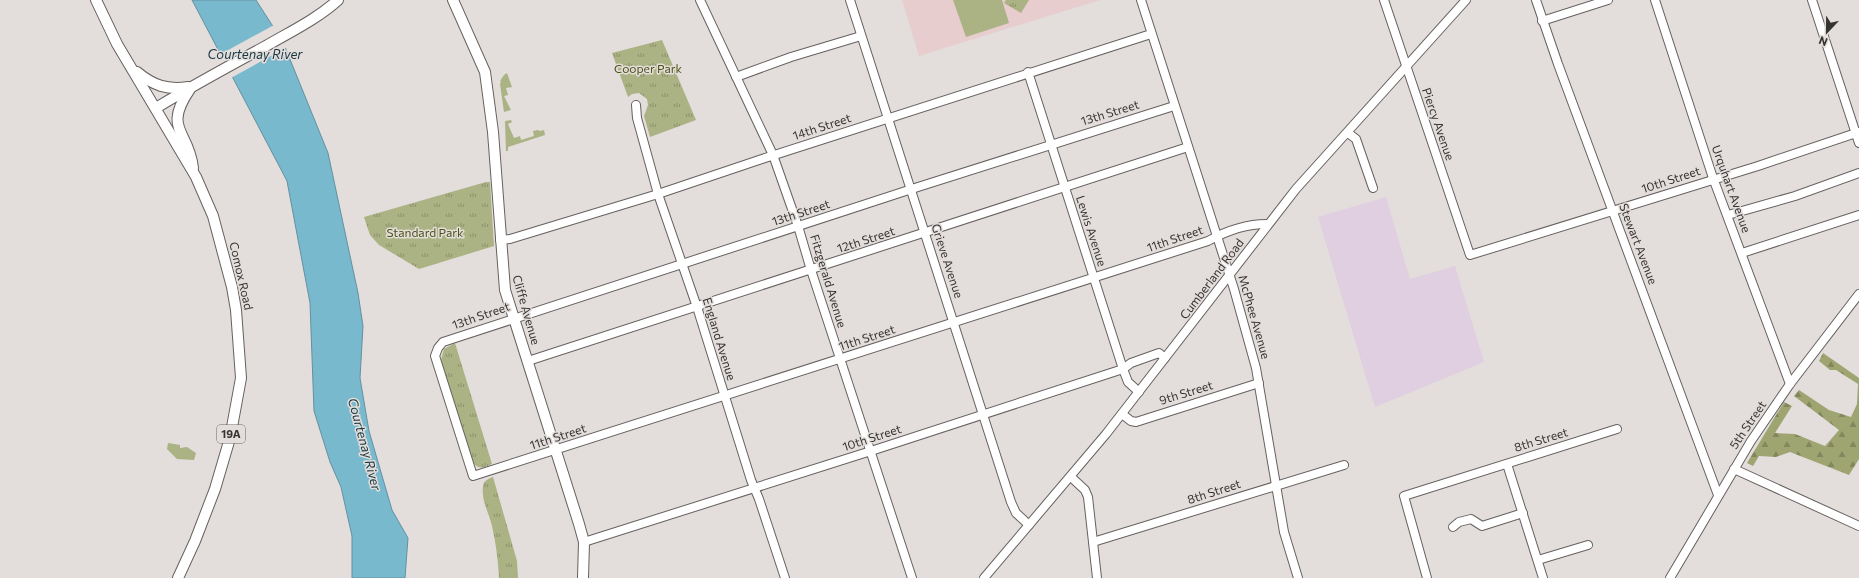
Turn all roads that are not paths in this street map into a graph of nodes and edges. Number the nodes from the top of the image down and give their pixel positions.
1 (96, 0) edge
2 (453, 0) edge
3 (700, 0) edge
4 (850, 0) edge
5 (1141, 0) edge
6 (1384, 0) edge
7 (1466, 0) edge
8 (1536, 0) edge
9 (1608, 0) edge
10 (1655, 0) edge
11 (1812, 0) edge
12 (336, 1) edge
13 (1542, 21) junction
14 (1152, 34) junction
15 (861, 36) junction
16 (131, 67) junction
17 (1406, 67) junction
18 (1028, 72) junction
19 (736, 76) junction
20 (193, 86) junction
21 (636, 105) dead end
22 (1174, 106) junction
23 (156, 108) junction
24 (888, 118) junction
25 (1857, 132) edge
26 (1348, 133) junction
27 (1859, 143) edge
28 (1051, 144) junction
29 (1188, 147) junction
30 (773, 155) junction
31 (193, 173) junction
32 (1859, 173) edge
33 (1713, 178) junction
34 (1065, 187) junction
35 (1373, 188) dead end
36 (911, 189) junction
37 (658, 194) junction
38 (1612, 210) junction
39 (1728, 215) junction
40 (1859, 215) edge
41 (1267, 224) junction
42 (798, 226) junction
43 (924, 233) junction
44 (1216, 236) junction
45 (500, 240) junction
46 (1742, 253) junction
47 (1470, 256) joint
48 (682, 264) junction
49 (811, 270) junction
50 (1229, 276) junction
51 (1094, 278) junction
52 (1859, 294) edge
53 (697, 307) junction
54 (513, 318) junction
55 (954, 323) junction
56 (1165, 358) junction
57 (840, 360) junction
58 (528, 361) junction
59 (1123, 369) junction
60 (1260, 383) junction
61 (1790, 384) junction
62 (1139, 392) junction
63 (724, 396) junction
64 (1122, 414) junction
65 (983, 415) junction
66 (1617, 429) dead end
67 (556, 450) junction
68 (871, 452) junction
69 (1507, 464) junction
70 (1344, 465) dead end
71 (1734, 469) junction
72 (473, 476) joint
73 (1071, 477) junction
74 (1276, 485) junction
75 (754, 487) junction
76 (1718, 495) junction
77 (1523, 513) junction
78 (1029, 525) junction
79 (1859, 526) edge
80 (1453, 527) dead end
81 (584, 542) junction
82 (1093, 542) junction
83 (1588, 545) dead end
84 (1538, 560) junction
85 (986, 577) edge
86 (178, 578) edge
87 (583, 578) edge
88 (785, 578) edge
89 (912, 578) edge
90 (1097, 578) edge
91 (1298, 578) edge
92 (1427, 578) edge
93 (1544, 578) edge
94 (1670, 578) edge

1 - 16 main road, Comox Road
2 - 45 main road, Cliffe Avenue
3 - 19 street, Fitzgerald Avenue
4 - 15 street, Grieve Avenue
5 - 14 street, McPhee Avenue
6 - 17 street, Piercy Avenue
7 - 17 street, Cumberland Road
8 - 13 street, Stewart Avenue
9 - 13 street
10 - 33 street, Urquhart Avenue
11 - 25 street
12 - 20 main road
13 - 38 street, Stewart Avenue
14 - 18 street, 14th Street
14 - 22 street, McPhee Avenue
15 - 19 street
15 - 24 street, Grieve Avenue
16 - 20 main road
16 - 23 main road, Comox Road
17 - 26 street, Cumberland Road
17 - 47 street, Piercy Avenue
18 - 24 street, 14th Street
18 - 28 street, Lewis Avenue
19 - 30 street, Fitzgerald Avenue
20 - 23 main road
20 - 31 main road
21 - 37 street, England Avenue
22 - 28 street, 13th Street
22 - 29 street, McPhee Avenue
23 - 31 main road, Comox Road / 19A
24 - 30 street, 14th Street
24 - 36 street, Grieve Avenue
25 - 27 street
25 - 33 street, 10th Street
26 - 35 street
26 - 41 street, Cumberland Road
28 - 34 street, Lewis Avenue
28 - 36 street, 13th Street
29 - 34 street, 12th Street
29 - 44 street, McPhee Avenue
30 - 37 street, 14th Street
30 - 42 street, Fitzgerald Avenue
31 - 86 main road, Comox Road / 19A
32 - 39 street
33 - 38 street, 10th Street
33 - 39 street, Urquhart Avenue
34 - 43 street, 12th Street
34 - 51 street, Lewis Avenue
36 - 42 street, 13th Street
36 - 43 street, Grieve Avenue
37 - 45 street, 14th Street
37 - 48 street, England Avenue
38 - 47 street, 10th Street
38 - 76 street, Stewart Avenue
39 - 46 street, Urquhart Avenue
40 - 46 street
41 - 44 street, 11th Street
41 - 50 street, Cumberland Road
42 - 48 street, 13th Street
42 - 49 street, Fitzgerald Avenue
43 - 49 street, 12th Street
43 - 55 street, Grieve Avenue
44 - 50 street, McPhee Avenue
44 - 51 street, 11th Street
45 - 54 main road, Cliffe Avenue
46 - 61 street, Urquhart Avenue
48 - 53 street, England Avenue
48 - 54 street, 13th Street
49 - 53 street, 12th Street
49 - 57 street, Fitzgerald Avenue
50 - 56 street, Cumberland Road
50 - 60 street, McPhee Avenue
51 - 55 street, 11th Street
51 - 59 street, Lewis Avenue
52 - 61 street, 5th Street
53 - 58 street, 12th Street
53 - 63 street, England Avenue
54 - 58 main road, Cliffe Avenue
54 - 72 street, 13th Street
55 - 57 street, 11th Street
55 - 65 street, Grieve Avenue
56 - 59 street, 10th Street
56 - 62 street, Cumberland Road
57 - 63 street, 11th Street
57 - 68 street, Fitzgerald Avenue
58 - 67 main road, Cliffe Avenue
59 - 62 street, Lewis Avenue
59 - 65 street, 10th Street
60 - 64 street, 9th Street
60 - 74 street, McPhee Avenue
61 - 71 street, 5th Street
62 - 64 street, Cumberland Road
63 - 67 street, 11th Street
63 - 75 street, England Avenue
64 - 73 street, Cumberland Road
65 - 68 street, 10th Street
65 - 78 street, Grieve Avenue
66 - 69 street, 8th Street
67 - 72 street, 11th Street
67 - 81 main road, Cliffe Avenue
68 - 75 street, 10th Street
68 - 89 street, Fitzgerald Avenue
69 - 77 street
69 - 92 street, 8th Street
70 - 74 street, 8th Street
71 - 76 street, 5th Street
71 - 79 street
73 - 78 street, Cumberland Road
73 - 82 street
74 - 82 street, 8th Street
74 - 91 street, McPhee Avenue
75 - 81 street, 10th Street
75 - 88 street, England Avenue
76 - 94 street, 5th Street
77 - 80 street
77 - 84 street
78 - 85 street, Cumberland Road
81 - 87 main road, Cliffe Avenue
82 - 90 street
83 - 84 street
84 - 93 street

